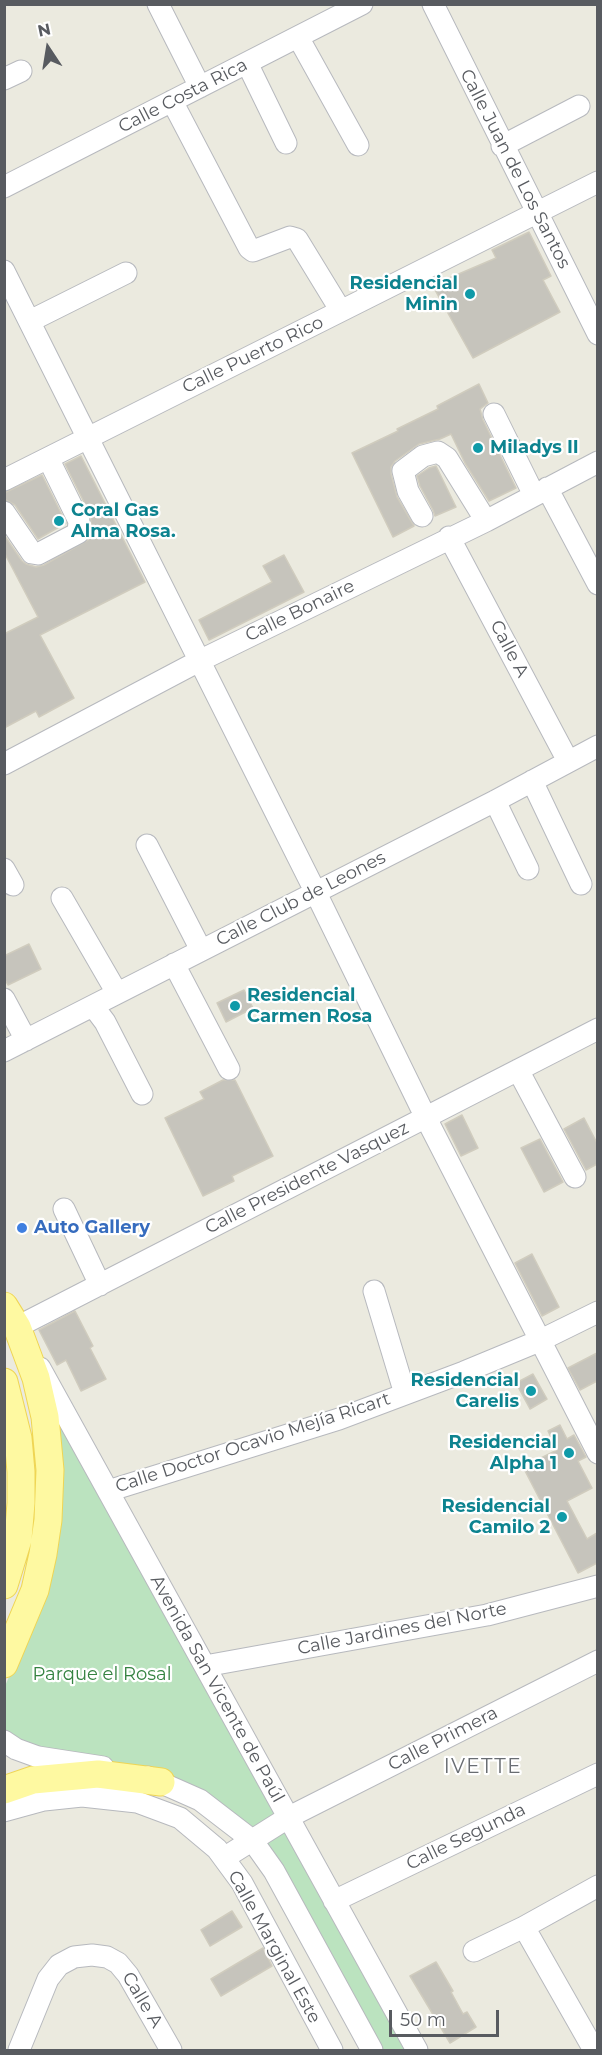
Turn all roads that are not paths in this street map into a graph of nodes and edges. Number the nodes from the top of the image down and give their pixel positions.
1 (158, 4) edge
2 (362, 4) edge
3 (433, 4) edge
4 (298, 37) junction
5 (247, 63) junction
6 (200, 87) junction
7 (172, 101) junction
8 (579, 106) dead end
9 (286, 143) dead end
10 (358, 145) dead end
11 (502, 146) junction
12 (597, 182) edge
13 (4, 187) edge
14 (538, 213) junction
15 (4, 271) edge
16 (126, 273) dead end
17 (341, 311) junction
18 (30, 321) junction
19 (597, 334) edge
20 (494, 414) dead end
21 (89, 436) junction
22 (48, 458) junction
23 (597, 462) edge
24 (4, 480) edge
25 (540, 491) junction
26 (4, 513) edge
27 (422, 516) dead end
28 (486, 520) junction
29 (449, 537) junction
30 (597, 584) edge
31 (199, 661) junction
32 (597, 746) edge
33 (568, 761) junction
34 (4, 764) edge
35 (532, 781) junction
36 (495, 801) junction
37 (147, 844) dead end
38 (528, 869) dead end
39 (581, 884) dead end
40 (315, 891) junction
41 (62, 898) dead end
42 (201, 950) junction
43 (174, 964) junction
44 (117, 993) junction
45 (4, 999) edge
46 (93, 1006) junction
47 (597, 1029) edge
48 (26, 1040) junction
49 (4, 1051) edge
50 (229, 1069) dead end
51 (518, 1070) junction
52 (142, 1094) dead end
53 (426, 1118) junction
54 (575, 1177) dead end
55 (64, 1209) dead end
56 (100, 1285) junction
57 (374, 1291) dead end
58 (597, 1312) edge
59 (11, 1317) edge
60 (539, 1341) junction
61 (4, 1382) edge
62 (405, 1394) junction
63 (597, 1453) edge
64 (108, 1491) junction
65 (11, 1542) edge
66 (4, 1585) edge
67 (597, 1586) edge
68 (597, 1661) edge
69 (4, 1664) edge
70 (205, 1666) junction
71 (4, 1741) edge
72 (597, 1774) edge
73 (161, 1782) junction
74 (4, 1790) edge
75 (4, 1811) edge
76 (289, 1817) junction
77 (252, 1840) junction
78 (225, 1858) junction
79 (597, 1886) edge
80 (334, 1901) junction
81 (524, 1926) junction
82 (474, 1951) dead end
83 (19, 2050) edge
84 (171, 2050) edge
85 (332, 2050) edge
86 (372, 2050) edge
87 (417, 2050) edge
88 (594, 2050) edge

1 - 6 street
2 - 4 street, Calle Costa Rica
3 - 11 street, Calle Juan de Los Santos
4 - 5 street, Calle Costa Rica
4 - 10 street
5 - 6 street, Calle Costa Rica
5 - 9 street
6 - 7 street, Calle Costa Rica
7 - 13 street, Calle Costa Rica
7 - 17 street
8 - 11 street
11 - 14 street, Calle Juan de Los Santos
12 - 14 street, Calle Puerto Rico
14 - 17 street, Calle Puerto Rico
14 - 19 street, Calle Juan de Los Santos
15 - 18 street
16 - 18 street
17 - 21 street, Calle Puerto Rico
18 - 21 street
20 - 25 street
21 - 22 street, Calle Puerto Rico
21 - 31 street
22 - 24 street, Calle Puerto Rico
22 - 26 street
23 - 25 street, Calle Bonaire
25 - 28 street, Calle Bonaire
25 - 30 street
27 - 28 street
28 - 29 street, Calle Bonaire
29 - 31 street, Calle Bonaire
29 - 33 street, Calle A
31 - 34 street, Calle Bonaire
31 - 40 street
32 - 33 street, Calle Club de Leones
33 - 35 street, Calle Club de Leones
35 - 36 street, Calle Club de Leones
35 - 39 street
36 - 38 street
36 - 40 street, Calle Club de Leones
37 - 42 street
40 - 42 street, Calle Club de Leones
40 - 53 street
41 - 44 street
42 - 43 street, Calle Club de Leones
43 - 44 street, Calle Club de Leones
43 - 50 street
44 - 46 street, Calle Club de Leones
45 - 48 street
46 - 48 street, Calle Club de Leones
46 - 52 street
47 - 51 street, Calle Presidente Vasquez
48 - 49 street, Calle Club de Leones
51 - 53 street, Calle Presidente Vasquez
51 - 54 street
53 - 56 street, Calle Presidente Vasquez
53 - 60 street
55 - 56 street
56 - 59 street, Calle Presidente Vasquez
57 - 62 street
58 - 60 street, Calle Doctor Ocavio Mejía Ricart
59 - 64 street, Avenida San Vicente de Paúl
59 - 69 main road
60 - 62 street, Calle Doctor Ocavio Mejía Ricart
60 - 63 street
61 - 65 main road
62 - 64 street, Calle Doctor Ocavio Mejía Ricart
64 - 70 street, Avenida San Vicente de Paúl
65 - 66 main road
67 - 70 street, Calle Jardines del Norte
68 - 76 street, Calle Primera
70 - 76 street, Avenida San Vicente de Paúl
71 - 73 street
72 - 80 street, Calle Segunda
73 - 74 main road
73 - 77 street
75 - 78 street, Calle Marginal Este
76 - 77 street, Calle Primera
76 - 80 street, Avenida San Vicente de Paúl
77 - 78 street, Calle Primera
77 - 86 street
78 - 85 street, Calle Marginal Este
79 - 81 street
80 - 87 street, Avenida San Vicente de Paúl
81 - 82 street
81 - 88 street
83 - 84 street, Calle A

